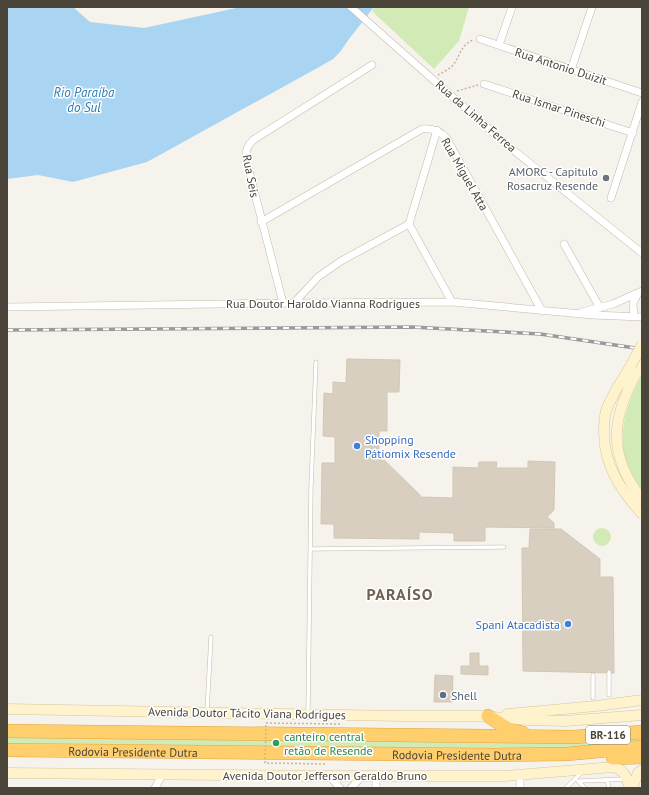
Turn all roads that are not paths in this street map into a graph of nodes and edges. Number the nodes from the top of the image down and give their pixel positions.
1 (350, 7) edge
2 (512, 7) edge
3 (592, 7) edge
4 (480, 39) road end
5 (499, 45) junction
6 (372, 65) dead end
7 (571, 70) junction
8 (484, 84) road end
9 (642, 92) edge
10 (642, 102) edge
11 (437, 130) junction
12 (633, 133) junction
13 (611, 198) dead end
14 (261, 222) junction
15 (409, 224) junction
16 (564, 244) dead end
17 (642, 253) edge
18 (640, 292) edge
19 (452, 302) junction
20 (283, 303) junction
21 (294, 303) junction
22 (7, 308) edge
23 (600, 308) junction
24 (542, 311) junction
25 (576, 313) junction
26 (639, 316) edge
27 (642, 345) edge
28 (316, 362) dead end
29 (637, 365) edge
30 (642, 498) edge
31 (642, 514) edge
32 (504, 547) dead end
33 (310, 549) junction
34 (210, 637) dead end
35 (609, 672) dead end
36 (593, 675) dead end
37 (609, 695) dead end
38 (593, 698) dead end
39 (642, 700) edge
40 (7, 709) edge
41 (207, 712) junction
42 (308, 715) junction
43 (642, 715) edge
44 (488, 716) junction
45 (7, 732) edge
46 (642, 732) edge
47 (573, 737) junction
48 (642, 747) edge
49 (7, 750) edge
50 (495, 755) junction
51 (642, 757) edge
52 (584, 769) junction
53 (642, 770) edge
54 (7, 773) edge
55 (162, 775) junction
56 (376, 775) junction
57 (520, 775) junction
58 (326, 776) junction
59 (362, 776) junction
60 (607, 780) junction
61 (630, 786) edge
62 (154, 788) edge
63 (340, 788) edge
64 (351, 788) edge
65 (376, 788) edge
66 (520, 788) edge
67 (566, 788) edge
68 (585, 788) edge
69 (609, 788) edge

1 - 17 street, Rua da Linha Ferrea
2 - 5 street
3 - 7 street
4 - 5 street, Rua Antonio Duizit
5 - 7 street, Rua Antonio Duizit
6 - 14 street, Rua Seis
7 - 9 street, Rua Antonio Duizit
8 - 12 street, Rua Ismar Pineschi
10 - 12 street
11 - 14 street, Rua Miguel Atta
11 - 15 street
11 - 24 street, Rua Miguel Atta
12 - 13 street
14 - 20 street, Rua Seis
15 - 19 street
15 - 21 street
16 - 23 street
18 - 23 street
18 - 26 street
19 - 21 street, Rua Doutor Haroldo Vianna Rodrigues
19 - 24 street, Rua Doutor Haroldo Vianna Rodrigues
20 - 21 street, Rua Doutor Haroldo Vianna Rodrigues
20 - 22 street, Rua Doutor Haroldo Vianna Rodrigues
23 - 25 street
24 - 25 street, Rua Doutor Haroldo Vianna Rodrigues
25 - 26 street, Rua Doutor Haroldo Vianna Rodrigues
27 - 29 main road, bridge
28 - 33 lane
29 - 30 main road
29 - 31 main road
32 - 33 lane
33 - 42 lane
34 - 41 lane
35 - 37 lane
36 - 38 lane
39 - 44 main road, Avenida Doutor Tácito Viana Rodrigues
40 - 41 main road, Avenida Doutor Tácito Viana Rodrigues
41 - 42 main road, Avenida Doutor Tácito Viana Rodrigues
42 - 44 main road, Avenida Doutor Tácito Viana Rodrigues
43 - 44 main road, Avenida Doutor Tácito Viana Rodrigues
44 - 47 highway
45 - 47 highway, Rodovia Presidente Dutra / BR-116
46 - 47 highway, Rodovia Presidente Dutra / BR-116
48 - 50 highway, Rodovia Presidente Dutra / BR-116
49 - 50 highway, Rodovia Presidente Dutra / BR-116
50 - 51 highway
52 - 57 main road, Avenida Doutor Jefferson Geraldo Bruno
52 - 61 main road, Avenida Doutor Jefferson Geraldo Bruno
52 - 67 lane
53 - 61 main road
54 - 55 main road, Avenida Doutor Jefferson Geraldo Bruno
55 - 58 main road, Avenida Doutor Jefferson Geraldo Bruno
55 - 62 street
56 - 57 main road, Avenida Doutor Jefferson Geraldo Bruno
56 - 59 main road, Avenida Doutor Jefferson Geraldo Bruno
56 - 65 street
57 - 66 street
58 - 59 main road, Avenida Doutor Jefferson Geraldo Bruno
58 - 63 street
59 - 64 street
60 - 61 lane
60 - 68 lane
60 - 69 lane

